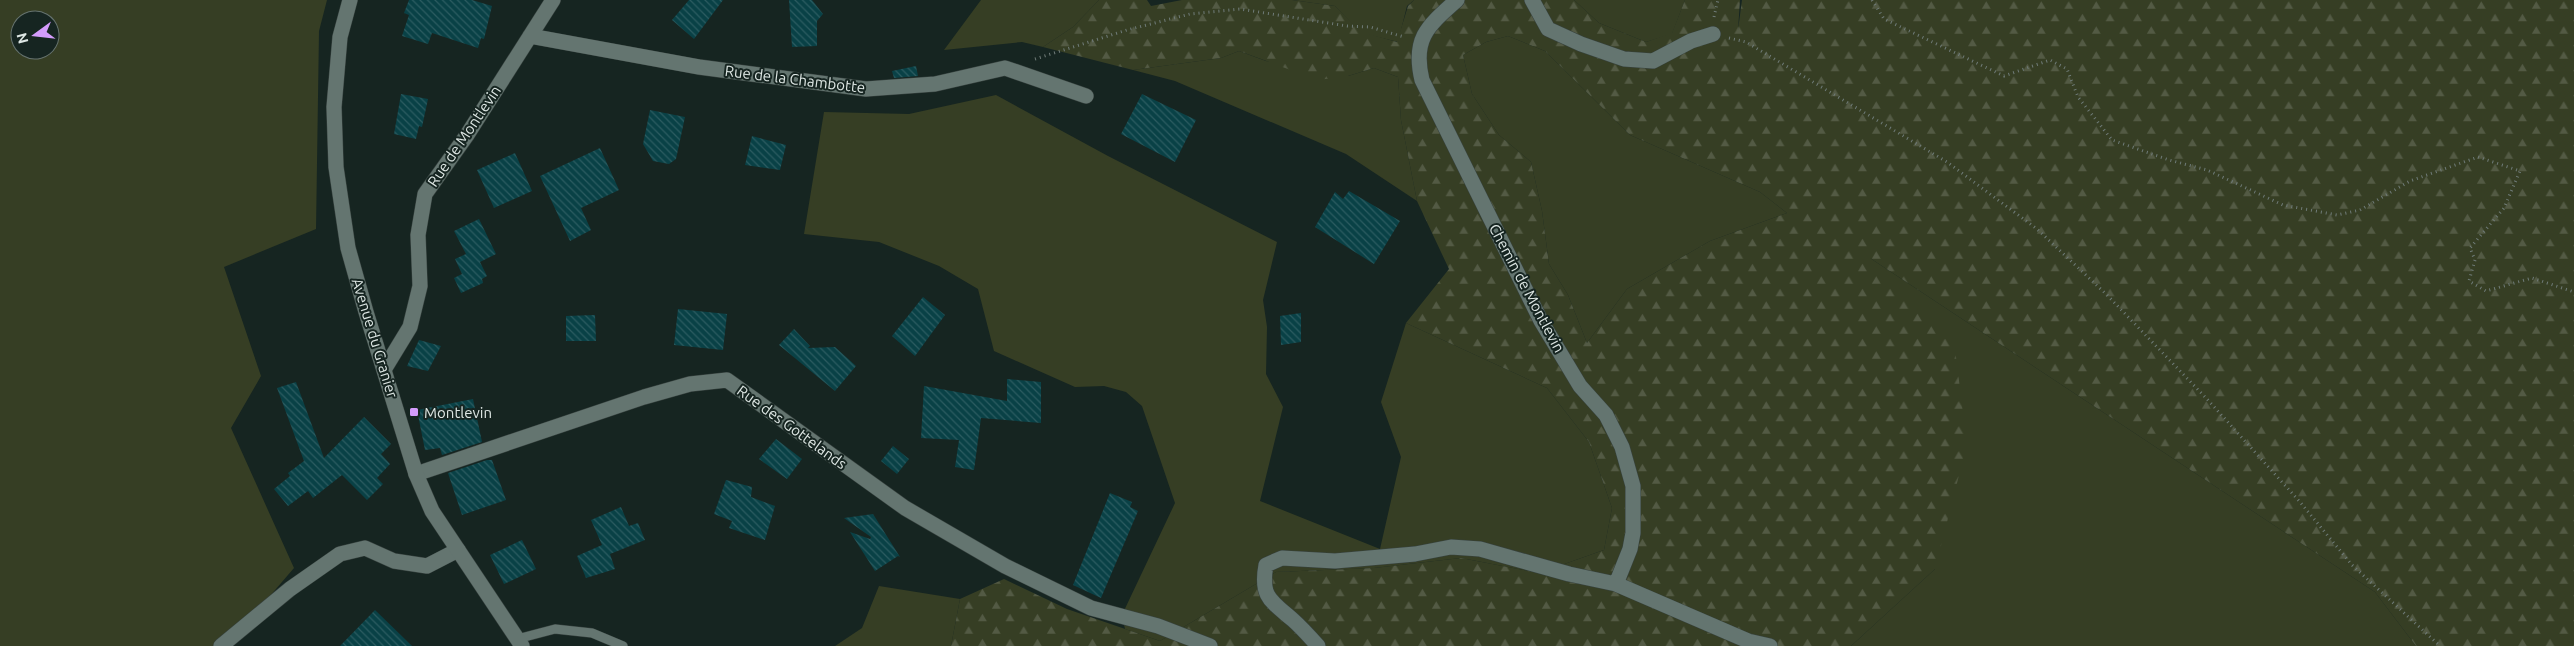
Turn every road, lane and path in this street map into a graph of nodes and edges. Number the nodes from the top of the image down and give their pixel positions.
1 (350, 0) edge
2 (553, 0) edge
3 (1457, 0) edge
4 (1532, 0) edge
5 (1872, 0) edge
6 (1713, 34) joint
7 (530, 36) junction
8 (1422, 42) junction
9 (1034, 60) dead end
10 (1086, 96) dead end
11 (2574, 292) edge
12 (385, 368) junction
13 (416, 474) junction
14 (458, 550) junction
15 (1616, 584) junction
16 (520, 642) edge
17 (221, 646) edge
18 (623, 646) edge
19 (1210, 646) edge
20 (1318, 646) edge
21 (1770, 646) edge
22 (2440, 646) edge

1 - 12 street, Avenue du Granier
2 - 7 street, Rue de Montlevin
3 - 8 street, Chemin de Montlevin
4 - 6 street
5 - 11 path
6 - 22 path
7 - 10 street, Rue de la Chambotte
7 - 12 street, Rue de Montlevin
8 - 9 path
8 - 15 street, Chemin de Montlevin
12 - 13 street, Avenue du Granier
13 - 14 street, Avenue du Granier
13 - 19 street, Rue des Gottelands
14 - 16 street, Avenue du Granier
14 - 17 street
15 - 20 street
15 - 21 street
16 - 18 lane

